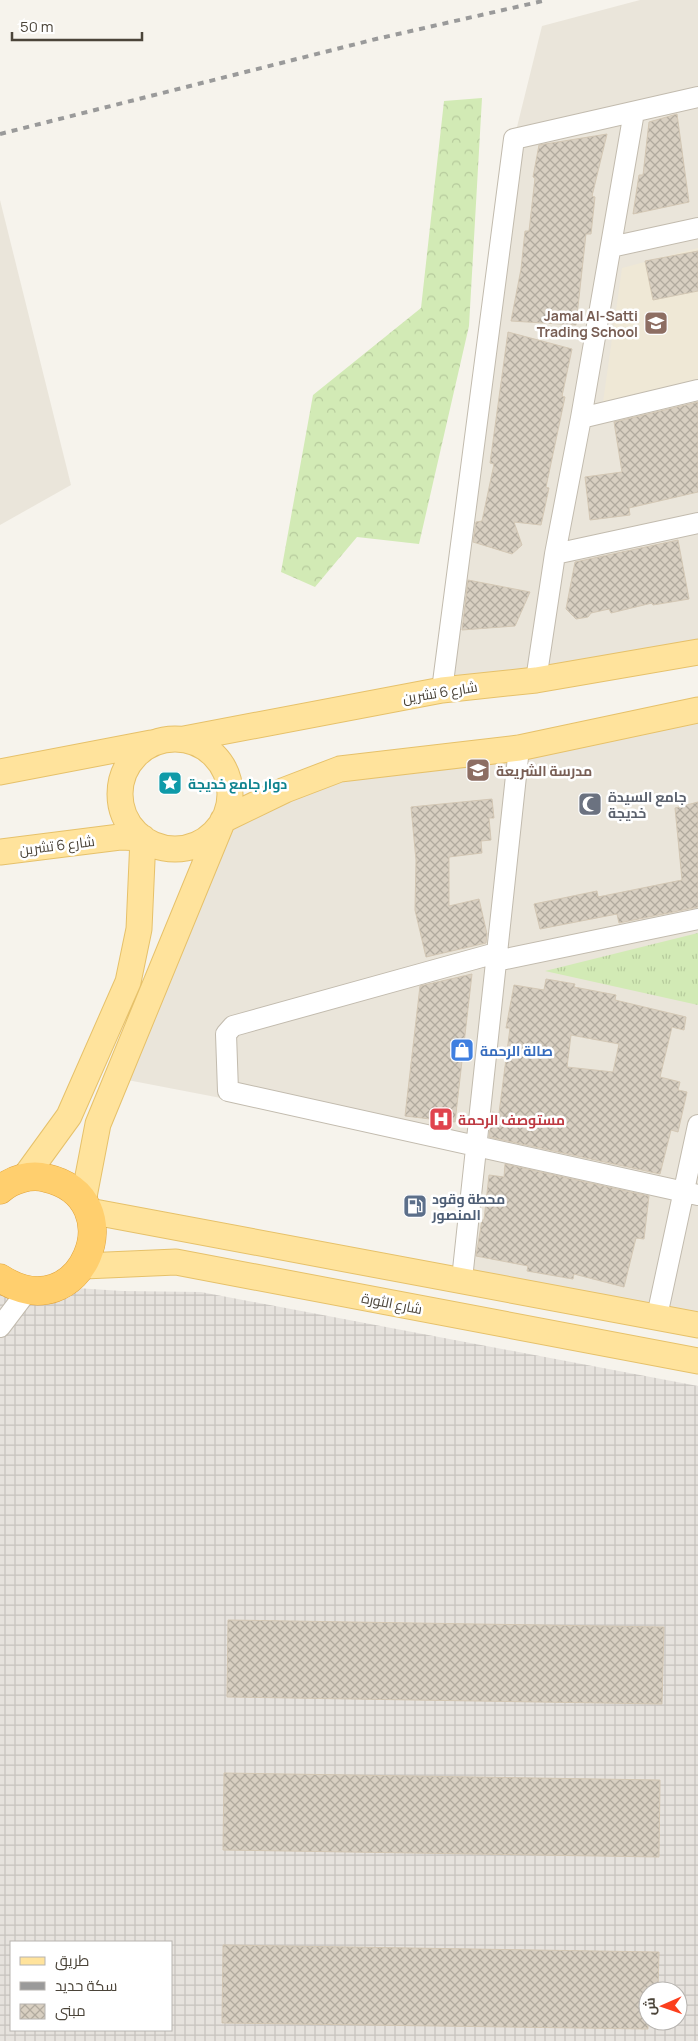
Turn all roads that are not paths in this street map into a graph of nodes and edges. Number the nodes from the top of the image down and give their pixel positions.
1 (698, 97) edge
2 (634, 112) junction
3 (698, 228) edge
4 (611, 247) junction
5 (698, 390) edge
6 (582, 418) junction
7 (698, 523) edge
8 (554, 554) junction
9 (698, 652) edge
10 (536, 680) junction
11 (442, 690) junction
12 (698, 710) edge
13 (184, 740) junction
14 (156, 742) junction
15 (519, 748) junction
16 (0, 772) edge
17 (223, 820) junction
18 (143, 838) junction
19 (0, 852) edge
20 (698, 919) edge
21 (496, 957) junction
22 (698, 1125) edge
23 (476, 1147) junction
24 (24, 1178) junction
25 (0, 1190) edge
26 (691, 1193) edge
27 (86, 1206) junction
28 (84, 1266) junction
29 (0, 1278) edge
30 (462, 1279) junction
31 (28, 1290) junction
32 (657, 1316) junction
33 (698, 1325) edge
34 (0, 1327) edge
35 (698, 1360) edge

1 - 2 street
2 - 4 street
2 - 11 street
3 - 4 street
4 - 6 street
5 - 6 street
6 - 8 street
7 - 8 street
8 - 10 street
9 - 10 main road, شارع 6 تشرين
10 - 11 main road, شارع 6 تشرين
11 - 13 main road, شارع 6 تشرين
12 - 15 main road
13 - 14 main road
13 - 17 main road
14 - 16 main road
14 - 18 main road
15 - 17 main road
15 - 21 street
17 - 18 main road
17 - 27 main road
18 - 19 main road, شارع 6 تشرين
18 - 24 main road
20 - 21 street
21 - 23 street
21 - 23 street
22 - 26 street
23 - 26 street
23 - 30 street
24 - 25 highway
24 - 27 highway
26 - 32 street
27 - 28 highway
27 - 30 main road
28 - 31 highway
28 - 35 main road, شارع الثورة
29 - 31 highway
30 - 32 main road
31 - 34 street
32 - 33 main road

